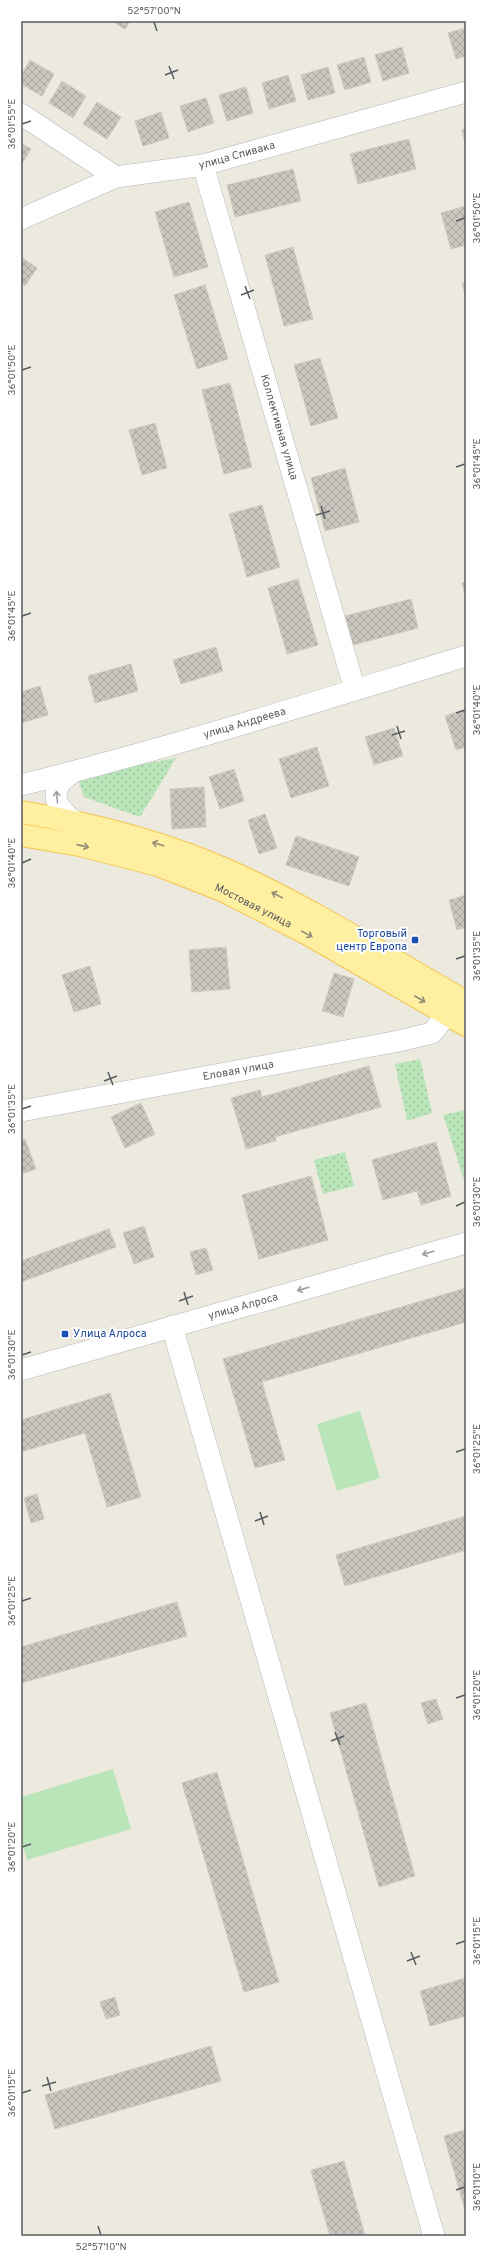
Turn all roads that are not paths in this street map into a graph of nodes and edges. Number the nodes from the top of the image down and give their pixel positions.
1 (466, 92) edge
2 (21, 114) edge
3 (202, 165) junction
4 (116, 177) junction
5 (21, 219) edge
6 (466, 656) edge
7 (355, 690) junction
8 (72, 773) junction
9 (21, 785) edge
10 (21, 812) edge
11 (74, 821) junction
12 (21, 835) edge
13 (466, 1002) edge
14 (447, 1014) junction
15 (466, 1025) edge
16 (21, 1111) edge
17 (466, 1243) edge
18 (172, 1326) junction
19 (21, 1370) edge
20 (434, 2236) edge

1 - 3 street, улица Спивака
2 - 4 street
3 - 4 street, улица Спивака
3 - 7 street, Коллективная улица
4 - 5 street, улица Спивака
6 - 7 street, улица Андреева
7 - 8 street, улица Андреева
8 - 9 street, улица Андреева
11 -> 8 street
10 - 11 main road, Мостовая улица
13 -> 11 main road, Мостовая улица
12 -> 14 main road, Мостовая улица
14 - 15 main road, Мостовая улица
14 - 16 street, Еловая улица
17 -> 18 street, улица Алроса
18 - 19 street, улица Алроса
18 - 20 street

